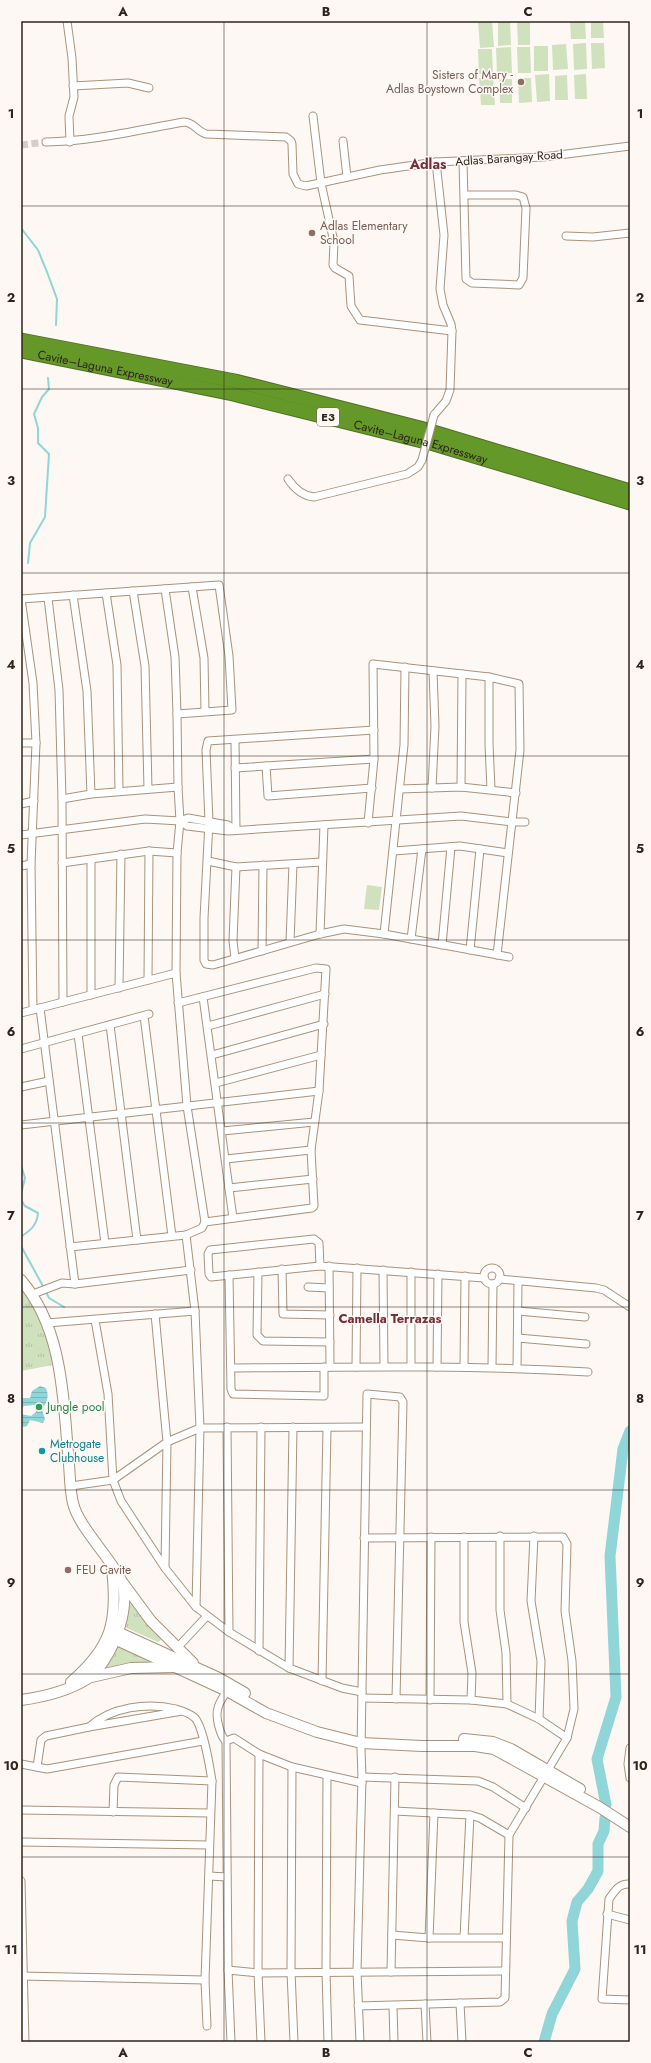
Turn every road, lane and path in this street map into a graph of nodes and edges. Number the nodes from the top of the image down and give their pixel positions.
1 (67, 21) edge
2 (73, 86) junction
3 (149, 88) dead end
4 (313, 116) dead end
5 (343, 141) dead end
6 (46, 142) tunnel mouth
7 (70, 142) junction
8 (630, 146) edge
9 (463, 161) junction
10 (436, 162) junction
11 (347, 177) junction
12 (321, 183) junction
13 (464, 195) junction
14 (630, 232) edge
15 (566, 236) dead end
16 (452, 331) junction
17 (21, 340) edge
18 (21, 351) edge
19 (288, 479) dead end
20 (630, 491) edge
21 (630, 503) edge
22 (192, 587) junction
23 (164, 589) junction
24 (133, 591) junction
25 (106, 593) junction
26 (73, 596) junction
27 (48, 598) junction
28 (21, 599) edge
29 (405, 668) junction
30 (433, 671) junction
31 (462, 674) junction
32 (489, 677) junction
33 (205, 712) junction
34 (177, 714) junction
35 (374, 730) junction
36 (235, 740) junction
37 (36, 743) junction
38 (21, 744) edge
39 (374, 759) junction
40 (266, 766) junction
41 (235, 768) junction
42 (178, 787) junction
43 (462, 787) junction
44 (372, 788) junction
45 (432, 788) junction
46 (148, 789) junction
47 (400, 789) junction
48 (491, 789) junction
49 (119, 790) junction
50 (516, 793) junction
51 (91, 794) junction
52 (62, 800) junction
53 (34, 801) junction
54 (21, 804) edge
55 (180, 821) junction
56 (397, 821) junction
57 (512, 822) junction
58 (525, 822) dead end
59 (368, 823) junction
60 (208, 825) junction
61 (324, 825) junction
62 (236, 830) junction
63 (63, 831) junction
64 (32, 834) junction
65 (21, 835) edge
66 (451, 847) junction
67 (422, 849) junction
68 (480, 849) junction
69 (148, 851) junction
70 (394, 851) junction
71 (177, 853) junction
72 (508, 853) junction
73 (121, 854) junction
74 (91, 860) junction
75 (208, 861) junction
76 (322, 862) junction
77 (31, 864) junction
78 (62, 864) junction
79 (293, 864) junction
80 (263, 865) junction
81 (21, 866) edge
82 (236, 868) junction
83 (320, 934) junction
84 (384, 934) junction
85 (411, 939) junction
86 (290, 942) junction
87 (442, 945) junction
88 (470, 950) junction
89 (262, 951) junction
90 (497, 955) junction
91 (509, 957) dead end
92 (234, 958) junction
93 (176, 973) junction
94 (148, 980) junction
95 (119, 988) junction
96 (325, 994) junction
97 (91, 995) junction
98 (203, 997) junction
99 (63, 1002) junction
100 (178, 1003) junction
101 (36, 1009) junction
102 (21, 1013) edge
103 (324, 1024) junction
104 (110, 1025) junction
105 (208, 1026) junction
106 (78, 1034) junction
107 (44, 1043) junction
108 (21, 1049) edge
109 (212, 1055) junction
110 (322, 1055) junction
111 (49, 1081) junction
112 (216, 1084) junction
113 (21, 1086) edge
114 (319, 1091) junction
115 (219, 1104) junction
116 (187, 1106) junction
117 (156, 1110) junction
118 (121, 1113) junction
119 (89, 1116) junction
120 (54, 1121) junction
121 (314, 1122) junction
122 (21, 1125) edge
123 (222, 1131) junction
124 (311, 1150) junction
125 (226, 1159) junction
126 (314, 1179) junction
127 (229, 1188) junction
128 (233, 1218) junction
129 (205, 1222) junction
130 (186, 1235) junction
131 (172, 1236) junction
132 (138, 1240) junction
133 (105, 1243) junction
134 (70, 1247) junction
135 (320, 1266) junction
136 (329, 1266) junction
137 (357, 1268) junction
138 (282, 1269) junction
139 (191, 1270) junction
140 (383, 1270) junction
141 (258, 1272) junction
142 (411, 1272) junction
143 (438, 1274) junction
144 (229, 1275) junction
145 (465, 1276) junction
146 (484, 1278) junction
147 (499, 1279) junction
148 (21, 1280) edge
149 (518, 1280) junction
150 (75, 1284) junction
151 (493, 1284) junction
152 (308, 1287) dead end
153 (329, 1288) junction
154 (37, 1293) junction
155 (630, 1307) edge
156 (195, 1311) junction
157 (518, 1312) junction
158 (156, 1314) junction
159 (330, 1315) junction
160 (585, 1316) dead end
161 (95, 1320) junction
162 (47, 1323) junction
163 (518, 1338) junction
164 (330, 1342) junction
165 (586, 1344) dead end
166 (384, 1366) junction
167 (411, 1366) junction
168 (327, 1367) junction
169 (356, 1367) junction
170 (437, 1367) junction
171 (464, 1367) junction
172 (492, 1367) junction
173 (232, 1368) junction
174 (517, 1368) junction
175 (588, 1372) dead end
176 (227, 1427) junction
177 (262, 1427) junction
178 (293, 1427) junction
179 (366, 1427) junction
180 (200, 1428) junction
181 (327, 1428) junction
182 (167, 1442) junction
183 (113, 1480) junction
184 (71, 1486) junction
185 (500, 1536) junction
186 (534, 1536) junction
187 (432, 1537) junction
188 (464, 1537) junction
189 (364, 1538) junction
190 (400, 1538) junction
191 (112, 1567) junction
192 (165, 1568) junction
193 (121, 1581) junction
194 (196, 1607) junction
195 (208, 1616) junction
196 (229, 1632) junction
197 (113, 1634) junction
198 (177, 1648) junction
199 (259, 1651) junction
200 (178, 1667) junction
201 (198, 1668) junction
202 (289, 1668) junction
203 (87, 1678) junction
204 (322, 1681) junction
205 (63, 1689) junction
206 (227, 1691) junction
207 (362, 1695) junction
208 (396, 1699) junction
209 (21, 1700) edge
210 (430, 1700) junction
211 (471, 1700) junction
212 (507, 1704) junction
213 (182, 1711) junction
214 (539, 1719) junction
215 (89, 1727) junction
216 (567, 1738) junction
217 (361, 1740) junction
218 (203, 1741) junction
219 (226, 1741) junction
220 (630, 1748) edge
221 (259, 1754) junction
222 (21, 1764) edge
223 (37, 1767) junction
224 (292, 1767) junction
225 (547, 1774) junction
226 (327, 1776) junction
227 (395, 1777) junction
228 (630, 1778) edge
229 (362, 1780) junction
230 (212, 1781) junction
231 (601, 1805) junction
232 (526, 1808) junction
233 (21, 1810) edge
234 (395, 1811) junction
235 (113, 1812) junction
236 (210, 1813) junction
237 (434, 1813) junction
238 (470, 1815) junction
239 (630, 1822) edge
240 (630, 1827) edge
241 (509, 1835) junction
242 (21, 1842) edge
243 (209, 1845) junction
244 (209, 1876) junction
245 (227, 1877) junction
246 (21, 1881) edge
247 (630, 1884) edge
248 (607, 1914) junction
249 (630, 1920) edge
250 (392, 1935) junction
251 (429, 1938) junction
252 (464, 1938) junction
253 (506, 1938) junction
254 (228, 1970) junction
255 (357, 1971) junction
256 (505, 1971) junction
257 (291, 1972) junction
258 (326, 1972) junction
259 (391, 1972) junction
260 (258, 1973) junction
261 (22, 1976) edge
262 (205, 1980) junction
263 (630, 2000) edge
264 (460, 2003) junction
265 (425, 2004) junction
266 (358, 2006) junction
267 (393, 2006) junction
268 (207, 2026) dead end
269 (25, 2042) edge
270 (231, 2042) edge
271 (261, 2042) edge
272 (294, 2042) edge
273 (328, 2042) edge
274 (360, 2042) edge
275 (394, 2042) edge
276 (427, 2042) edge
277 (462, 2042) edge

1 - 2 street
2 - 3 street
2 - 7 street
4 - 12 street
5 - 11 street
6 - 7 street
7 - 12 street, Adlas Barangay Road
8 - 9 street, Adlas Barangay Road
9 - 10 street, Adlas Barangay Road
9 - 13 street
10 - 11 street, Adlas Barangay Road
10 - 16 street
11 - 12 street, Adlas Barangay Road
12 - 16 street
13 - 13 street
14 - 15 street
16 - 19 street, bridge
17 - 20 highway, Cavite–Laguna Expressway / E3
18 - 21 highway, Cavite–Laguna Expressway / E3
22 - 23 street
22 - 33 street
22 - 33 street
23 - 24 street
23 - 34 street
24 - 25 street
24 - 46 street
25 - 26 street
25 - 49 street
26 - 27 street
26 - 51 street
27 - 28 street
27 - 52 street
28 - 37 street
29 - 30 street
29 - 35 street
29 - 47 street
30 - 31 street
30 - 45 street
31 - 32 street
31 - 43 street
32 - 48 street
32 - 50 street
33 - 34 street
34 - 42 street
35 - 36 street
35 - 39 street
36 - 41 street
36 - 60 street
37 - 38 street
37 - 53 street
39 - 40 street
39 - 44 street
40 - 41 street
40 - 44 street
41 - 62 street
42 - 46 street
42 - 55 street
43 - 45 street
43 - 48 street
44 - 59 street
45 - 47 street
46 - 49 street
47 - 56 street
48 - 50 street
49 - 51 street
50 - 57 street
51 - 52 street
52 - 63 street
53 - 54 street
53 - 64 street
55 - 60 street
55 - 63 street
55 - 71 street
56 - 57 street
56 - 59 street
56 - 70 street
57 - 58 street
57 - 72 street
59 - 61 street
60 - 62 street
60 - 75 street
61 - 62 street
61 - 76 street
63 - 64 street
63 - 78 street
64 - 65 street
64 - 77 street
66 - 67 street
66 - 68 street
66 - 87 street
67 - 70 street
67 - 85 street
68 - 72 street
68 - 88 street
69 - 71 street
69 - 73 street
69 - 94 street
70 - 84 street
71 - 93 street
72 - 90 street
73 - 74 street
73 - 95 street
74 - 78 street
74 - 97 street
75 - 82 street
75 - 92 street
76 - 79 street
76 - 83 street
77 - 81 street
77 - 101 street
78 - 99 street
79 - 80 street
79 - 86 street
80 - 82 street
80 - 89 street
82 - 92 street
83 - 84 street
83 - 86 street
84 - 85 street
85 - 87 street
86 - 89 street
87 - 88 street
88 - 90 street
89 - 92 street
90 - 91 street
93 - 94 street
93 - 100 street
94 - 95 street
95 - 97 street
96 - 98 street
96 - 103 street
96 - 105 street
97 - 99 street
98 - 100 street
98 - 105 street
99 - 101 street
100 - 116 street
101 - 102 street
101 - 107 street
103 - 109 street
103 - 110 street
104 - 106 street
104 - 117 street
104 - 118 street
105 - 109 street
106 - 107 street
106 - 119 street
107 - 108 street
107 - 111 street
109 - 112 street
110 - 112 street
110 - 114 street
111 - 113 street
111 - 120 street
112 - 115 street
114 - 115 street
114 - 121 street
115 - 116 street
115 - 123 street
116 - 117 street
116 - 129 street
117 - 118 street
117 - 131 street
118 - 119 street
118 - 132 street
119 - 120 street
119 - 133 street
120 - 122 street
120 - 134 street
121 - 123 street
121 - 124 street
123 - 125 street
124 - 125 street
124 - 126 street
125 - 127 street
126 - 127 street
126 - 128 street
127 - 128 street
128 - 129 street
129 - 130 street
130 - 131 street
130 - 139 street
131 - 132 street
132 - 133 street
133 - 134 street
134 - 150 street
135 - 136 street
135 - 138 street
135 - 144 street
136 - 137 street
136 - 153 street
137 - 140 street
137 - 169 street
138 - 141 street
138 - 159 street
139 - 150 street
139 - 156 street
140 - 142 street
140 - 166 street
141 - 144 street
141 - 164 street
142 - 143 street
142 - 167 street
143 - 145 street
143 - 170 street
144 - 173 street
145 - 146 street
145 - 171 street
146 - 147 street
146 - 151 street
147 - 149 street
147 - 151 street
148 - 154 street
149 - 155 street
149 - 157 street
150 - 154 street
151 - 172 street
152 - 153 street
153 - 159 street
154 - 162 street
156 - 158 street
156 - 180 street
157 - 160 street
157 - 163 street
158 - 161 street
158 - 182 street
159 - 164 street
161 - 162 street
161 - 183 street
162 - 184 street
163 - 165 street
163 - 174 street
164 - 168 street
166 - 167 street
166 - 169 street
167 - 170 street
168 - 169 street
168 - 173 street
168 - 173 street
170 - 171 street
171 - 172 street
172 - 174 street
174 - 175 street
176 - 177 street
176 - 180 street
176 - 196 street
177 - 178 street
177 - 199 street
178 - 181 street
178 - 202 street
179 - 181 street
179 - 189 street
179 - 190 street
180 - 182 street
180 - 194 street
181 - 204 street
182 - 183 street
182 - 192 street
183 - 184 street
183 - 192 street
184 - 191 street
185 - 186 street
185 - 188 street
185 - 212 street
186 - 214 street
186 - 216 street
187 - 188 street
187 - 190 street
187 - 210 street
188 - 211 street
189 - 190 street
189 - 207 street
190 - 208 street
191 - 193 street
191 - 197 street
192 - 194 street
193 - 197 street
193 - 198 street
194 - 195 street
195 - 196 street
195 - 198 street
196 - 199 street
197 - 200 street
197 - 201 street
197 - 203 street
197 - 205 street
198 - 201 street
199 - 202 street
200 - 203 street
200 - 206 street
201 - 217 street
202 - 204 street
203 - 205 street
204 - 207 street
205 - 209 street
206 - 217 street
206 - 219 street
207 - 208 street
207 - 217 street
208 - 210 street
210 - 211 street
211 - 212 street
212 - 214 street
213 - 215 street
213 - 215 street
213 - 218 street
214 - 216 street
215 - 223 street
216 - 225 street
217 - 225 street
217 - 229 street
218 - 223 street
218 - 230 street
219 - 221 street
219 - 245 street
220 - 228 street
221 - 224 street
221 - 260 street
222 - 223 street
224 - 226 street
224 - 257 street
225 - 231 street
225 - 232 street
226 - 229 street
226 - 258 street
227 - 229 street
227 - 232 street
227 - 234 street
229 - 255 street
230 - 235 street
230 - 236 street
231 - 239 street
231 - 240 street
232 - 241 street
233 - 235 street
234 - 237 street
234 - 250 street
235 - 236 street
236 - 243 street
237 - 238 street
237 - 251 street
238 - 241 street
238 - 252 street
241 - 253 street
242 - 243 street
243 - 244 street
244 - 245 street
244 - 262 street
245 - 254 street
246 - 261 street
247 - 248 street
248 - 249 street
248 - 263 street
250 - 251 street
250 - 259 street
251 - 252 street
252 - 253 street
253 - 256 street
254 - 260 street
254 - 270 street
255 - 258 street
255 - 259 street
255 - 266 street
256 - 259 street
256 - 264 street
257 - 258 street
257 - 260 street
257 - 272 street
258 - 273 street
260 - 271 street
261 - 262 street
261 - 269 street
262 - 268 street
264 - 265 street
264 - 277 street
265 - 267 street
265 - 276 street
266 - 267 street
266 - 274 street
267 - 275 street

